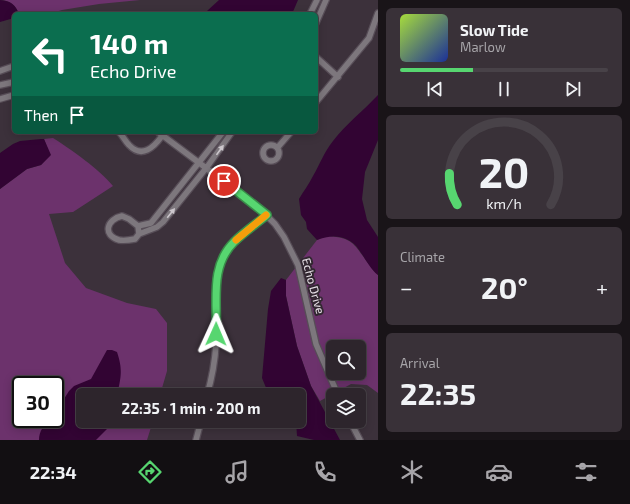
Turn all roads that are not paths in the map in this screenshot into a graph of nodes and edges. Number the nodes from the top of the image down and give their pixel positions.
1 (317, 0) edge
2 (326, 0) edge
3 (311, 12) edge
4 (378, 13) edge
5 (318, 18) edge
6 (318, 58) edge
7 (12, 67) edge
8 (0, 71) edge
9 (338, 77) junction
10 (12, 82) edge
11 (0, 85) edge
12 (12, 96) edge
13 (0, 99) edge
14 (318, 100) edge
15 (121, 134) edge
16 (160, 134) edge
17 (221, 134) edge
18 (231, 134) edge
19 (289, 134) edge
20 (278, 147) dead end
21 (200, 162) junction
22 (207, 167) junction
23 (267, 215) junction
24 (138, 226) junction
25 (139, 234) junction
26 (208, 388) edge
27 (335, 388) edge
28 (199, 428) edge
29 (354, 428) edge
30 (196, 440) edge
31 (360, 440) edge

1 - 3 street
2 - 5 street
4 - 9 street
6 - 9 street
7 - 8 street
9 - 14 street
10 - 11 street
12 - 13 street
15 - 16 street
16 - 21 street, Echo Drive
17 - 21 street
22 -> 18 street
19 - 20 street
21 - 22 street, Echo Drive
21 - 24 street
22 - 23 street, Echo Drive
25 -> 22 street
23 - 26 street
23 - 27 street, Echo Drive
24 - 25 street
24 - 25 street
28 - 30 street
29 - 31 street

